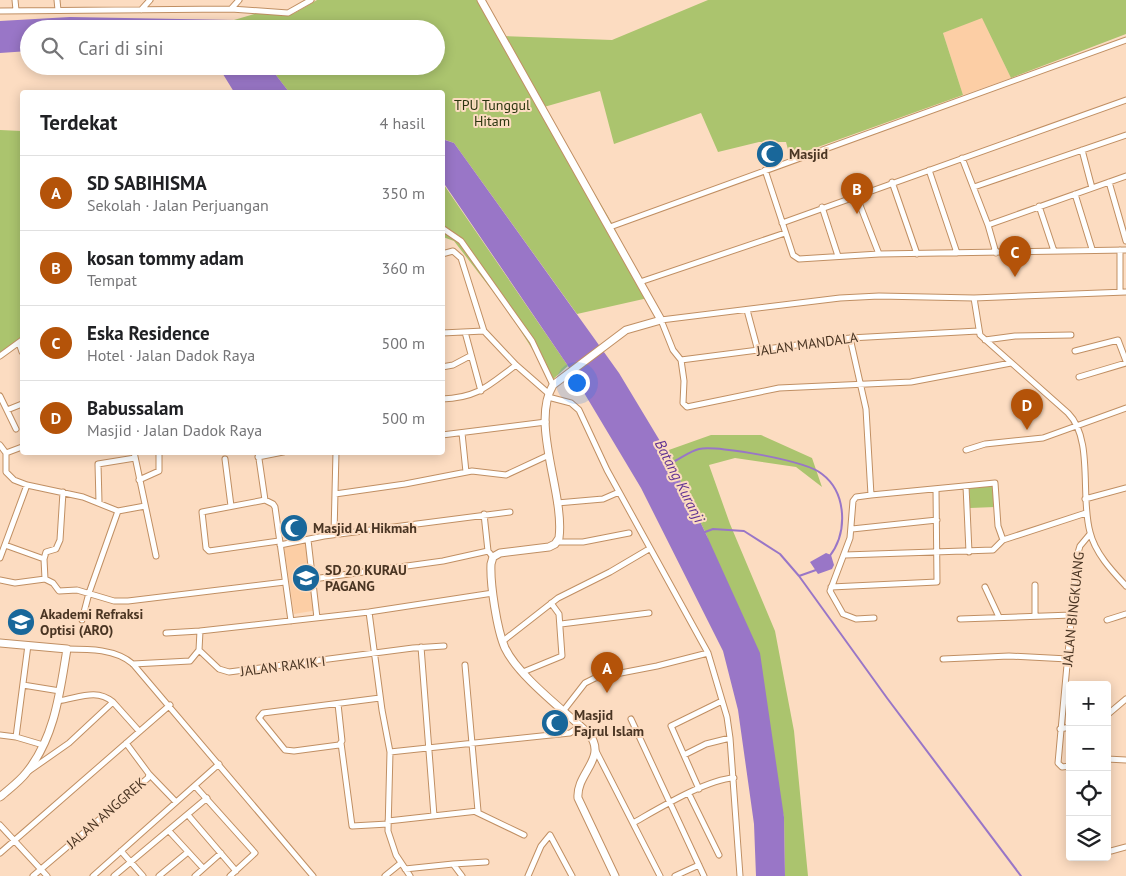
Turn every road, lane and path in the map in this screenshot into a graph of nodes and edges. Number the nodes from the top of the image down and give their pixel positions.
1 (15, 0) edge
2 (58, 0) edge
3 (150, 0) edge
4 (238, 0) edge
5 (311, 0) edge
6 (481, 0) edge
7 (231, 8) junction
8 (16, 10) junction
9 (58, 10) junction
10 (141, 10) junction
11 (0, 11) edge
12 (1126, 40) edge
13 (1126, 100) edge
14 (1126, 135) edge
15 (1082, 150) junction
16 (962, 158) junction
17 (765, 170) junction
18 (929, 170) junction
19 (1126, 176) edge
20 (892, 182) junction
21 (1110, 182) junction
22 (974, 187) junction
23 (1092, 188) junction
24 (1075, 194) junction
25 (856, 195) junction
26 (1040, 206) junction
27 (822, 207) junction
28 (782, 223) junction
29 (988, 225) junction
30 (610, 227) junction
31 (445, 230) edge
32 (785, 233) junction
33 (1126, 240) edge
34 (1092, 250) junction
35 (1123, 250) edge
36 (1054, 251) junction
37 (445, 253) edge
38 (957, 253) junction
39 (879, 254) junction
40 (917, 254) junction
41 (996, 254) junction
42 (838, 256) junction
43 (640, 282) junction
44 (1123, 292) edge
45 (974, 298) junction
46 (747, 310) junction
47 (661, 320) junction
48 (484, 331) junction
49 (978, 331) junction
50 (465, 332) junction
51 (445, 333) edge
52 (1071, 335) dead end
53 (850, 338) junction
54 (985, 340) junction
55 (20, 343) edge
56 (1124, 348) edge
57 (758, 351) junction
58 (1075, 351) dead end
59 (0, 356) edge
60 (470, 356) junction
61 (681, 360) junction
62 (1126, 362) edge
63 (1011, 363) junction
64 (516, 365) junction
65 (445, 366) edge
66 (1079, 377) dead end
67 (861, 384) junction
68 (553, 385) junction
69 (481, 391) junction
70 (548, 395) junction
71 (0, 396) edge
72 (445, 399) edge
73 (20, 405) edge
74 (1126, 408) edge
75 (7, 410) junction
76 (546, 422) junction
77 (1078, 424) junction
78 (16, 429) dead end
79 (462, 433) junction
80 (445, 435) edge
81 (0, 445) edge
82 (20, 449) edge
83 (966, 450) dead end
84 (6, 453) junction
85 (134, 455) edge
86 (159, 455) edge
87 (258, 455) edge
88 (336, 455) edge
89 (549, 455) junction
90 (225, 459) dead end
91 (466, 472) junction
92 (139, 480) junction
93 (26, 486) junction
94 (966, 486) junction
95 (1126, 488) edge
96 (936, 489) junction
97 (63, 492) junction
98 (619, 492) junction
99 (336, 494) junction
100 (872, 495) junction
101 (1085, 499) junction
102 (265, 500) junction
103 (99, 502) junction
104 (556, 503) junction
105 (145, 506) junction
106 (231, 506) junction
107 (118, 511) junction
108 (510, 512) dead end
109 (1086, 513) junction
110 (484, 514) junction
111 (937, 520) junction
112 (852, 530) junction
113 (629, 533) dead end
114 (334, 534) junction
115 (1090, 534) junction
116 (308, 540) junction
117 (1003, 540) junction
118 (557, 542) junction
119 (279, 543) junction
120 (5, 545) junction
121 (650, 549) junction
122 (488, 551) junction
123 (938, 552) junction
124 (969, 552) junction
125 (845, 555) junction
126 (156, 556) dead end
127 (493, 557) junction
128 (0, 558) edge
129 (44, 559) junction
130 (45, 579) junction
131 (313, 579) junction
132 (0, 580) edge
133 (285, 582) junction
134 (1035, 585) dead end
135 (1126, 586) edge
136 (831, 587) junction
137 (984, 587) dead end
138 (89, 593) junction
139 (493, 593) junction
140 (551, 604) junction
141 (369, 612) junction
142 (649, 613) dead end
143 (1126, 614) edge
144 (1072, 615) junction
145 (1035, 616) junction
146 (999, 617) junction
147 (317, 618) junction
148 (874, 618) dead end
149 (960, 619) dead end
150 (82, 620) dead end
151 (1107, 620) dead end
152 (291, 621) junction
153 (561, 624) junction
154 (200, 631) junction
155 (166, 633) dead end
156 (503, 641) junction
157 (0, 642) edge
158 (28, 645) junction
159 (444, 646) dead end
160 (421, 647) junction
161 (67, 648) junction
162 (199, 650) junction
163 (708, 653) junction
164 (375, 654) junction
165 (943, 659) dead end
166 (1068, 659) junction
167 (133, 664) junction
168 (465, 665) dead end
169 (523, 672) junction
170 (23, 685) junction
171 (60, 691) junction
172 (380, 698) junction
173 (1126, 699) edge
174 (58, 701) junction
175 (722, 701) junction
176 (113, 702) junction
177 (338, 704) junction
178 (170, 706) junction
179 (564, 710) junction
180 (1111, 712) edge
181 (631, 719) dead end
182 (580, 726) junction
183 (1066, 728) edge
184 (1060, 729) junction
185 (139, 731) junction
186 (0, 736) edge
187 (16, 737) junction
188 (730, 738) junction
189 (472, 742) junction
190 (126, 743) junction
191 (341, 743) junction
192 (43, 745) junction
193 (430, 748) junction
194 (596, 751) junction
195 (390, 752) junction
196 (684, 755) junction
197 (1111, 759) edge
198 (1126, 760) edge
199 (220, 764) junction
200 (1066, 766) edge
201 (26, 773) junction
202 (149, 774) junction
203 (734, 778) junction
204 (195, 786) junction
205 (699, 789) junction
206 (689, 794) junction
207 (0, 797) edge
208 (207, 798) junction
209 (176, 802) junction
210 (669, 804) junction
211 (476, 812) junction
212 (188, 815) junction
213 (434, 816) junction
214 (388, 822) junction
215 (633, 823) junction
216 (0, 825) edge
217 (169, 831) junction
218 (524, 835) dead end
219 (15, 840) junction
220 (1126, 847) edge
221 (121, 850) junction
222 (1111, 851) dead end
223 (188, 852) junction
224 (0, 853) edge
225 (221, 853) junction
226 (719, 855) dead end
227 (401, 862) junction
228 (486, 862) dead end
229 (130, 863) junction
230 (453, 864) junction
231 (699, 865) junction
232 (203, 868) junction
233 (41, 869) junction
234 (406, 869) junction
235 (236, 871) junction
236 (33, 876) edge
237 (47, 876) edge
238 (92, 876) edge
239 (114, 876) edge
240 (143, 876) edge
241 (160, 876) edge
242 (195, 876) edge
243 (230, 876) edge
244 (313, 876) edge
245 (385, 876) edge
246 (410, 876) edge
247 (462, 876) edge
248 (528, 876) edge
249 (572, 876) edge
250 (615, 876) edge
251 (660, 876) edge
252 (675, 876) edge
253 (704, 876) edge
254 (740, 876) edge

1 - 8 street
2 - 9 street
3 - 10 street
4 - 7 street
5 - 7 street
6 - 30 street
7 - 10 street
8 - 9 street
8 - 11 street
9 - 10 street
12 - 17 street
13 - 16 street
14 - 15 street
15 - 22 street
15 - 23 street
16 - 18 street
16 - 22 street
17 - 28 street
17 - 30 street
18 - 20 street
18 - 38 street
19 - 21 street
20 - 25 street
20 - 40 street
21 - 23 street
21 - 33 street
22 - 29 street
23 - 24 street
24 - 26 street
24 - 34 street
25 - 27 street
25 - 39 street
26 - 29 street
26 - 36 street
27 - 28 street
27 - 42 street
28 - 32 street
29 - 41 street
30 - 43 street
31 - 68 street
32 - 42 street
32 - 43 street
34 - 35 street
34 - 36 street
35 - 44 street
36 - 41 street
37 - 48 street
38 - 40 street
38 - 41 street
39 - 40 street
39 - 42 street
43 - 47 street
44 - 45 street
45 - 46 street
45 - 49 street
46 - 47 street
46 - 57 street
47 - 61 street
47 - 68 street
48 - 50 street
48 - 64 street
49 - 53 street, JALAN MANDALA
49 - 54 street
50 - 51 street
50 - 60 street
52 - 54 street
53 - 57 street, JALAN MANDALA
53 - 67 street
54 - 63 street
55 - 59 street
56 - 58 street
56 - 62 street
57 - 61 street, JALAN MANDALA
60 - 65 street
60 - 69 street
61 - 67 street
62 - 66 street
63 - 67 street
63 - 77 street
64 - 69 street
64 - 70 street
67 - 100 street
68 - 70 street
69 - 72 street
70 - 76 street
70 - 98 street
71 - 75 street
73 - 75 street
74 - 77 street
75 - 78 street
76 - 79 street
76 - 89 street
77 - 83 street
77 - 101 street
79 - 80 street
79 - 91 street
81 - 84 street
82 - 84 street
84 - 93 street
85 - 92 street
85 - 103 street
86 - 92 street
87 - 102 street
88 - 99 street
89 - 91 street
89 - 104 street
90 - 106 street
91 - 99 street
92 - 105 street
93 - 97 street
93 - 120 street
94 - 96 street
94 - 117 street
94 - 124 street
95 - 101 street
96 - 100 street
96 - 111 street
97 - 103 street
97 - 129 street
98 - 104 street
98 - 121 street
99 - 114 street
100 - 112 street
101 - 109 street
102 - 106 street
102 - 119 street
103 - 107 street
104 - 118 street
105 - 107 street
105 - 126 street
106 - 119 street
107 - 138 street
108 - 110 street
109 - 115 street
109 - 117 street
110 - 114 street
110 - 122 street
111 - 112 street
111 - 123 street
112 - 125 street
113 - 118 street
114 - 116 street
115 - 135 street
115 - 144 street, JALAN BINGKUANG
116 - 119 street
116 - 131 street
117 - 124 street
118 - 127 street
119 - 133 street
120 - 128 street
120 - 129 street
121 - 140 street
121 - 163 street
122 - 127 street
122 - 131 street
123 - 124 street
123 - 125 street
123 - 136 street
125 - 136 street
127 - 139 street
129 - 130 street
130 - 132 street
130 - 138 street
131 - 147 street
133 - 138 street
133 - 152 street
134 - 145 street
136 - 148 street
137 - 146 street
138 - 150 street
139 - 141 street
139 - 156 street
140 - 153 street
140 - 156 street
141 - 147 street
141 - 164 street
142 - 153 street
143 - 151 street
144 - 145 street
144 - 166 street, JALAN BINGKUANG
145 - 146 street
146 - 149 street
147 - 152 street
152 - 154 street
153 - 169 street
154 - 155 street
154 - 162 street
156 - 169 street
157 - 158 street
158 - 161 street
158 - 170 street
159 - 160 street, JALAN RAKIK I
160 - 164 street, JALAN RAKIK I
160 - 193 street
161 - 167 street
161 - 171 street
162 - 164 street, JALAN RAKIK I
162 - 167 street
163 - 175 street
163 - 179 street
164 - 172 street
165 - 166 street
166 - 184 street, JALAN BINGKUANG
167 - 178 street
168 - 189 street
169 - 179 street
170 - 171 street
170 - 187 street
171 - 174 street
172 - 177 street
172 - 195 street
173 - 180 street
174 - 176 street
174 - 192 street
175 - 188 street
175 - 196 street
176 - 185 street
176 - 201 street
177 - 191 street
177 - 191 street
178 - 185 street
178 - 199 street
179 - 182 street
181 - 210 street
182 - 189 street
182 - 194 street
183 - 184 street
184 - 200 street, JALAN BINGKUANG
185 - 190 street
186 - 187 street
187 - 192 street
188 - 196 street
188 - 203 street
189 - 193 street
189 - 211 street
190 - 202 street, JALAN ANGGREK
190 - 219 street
191 - 214 street
192 - 201 street
193 - 195 street
193 - 213 street
194 - 215 street
194 - 250 street
195 - 214 street
196 - 205 street
197 - 198 street
199 - 204 street
199 - 244 street
201 - 207 street
202 - 209 street
202 - 233 street, JALAN ANGGREK
203 - 205 street
203 - 254 street
204 - 208 street
204 - 209 street
205 - 206 street
206 - 210 street
206 - 226 street
208 - 212 street
208 - 235 street
209 - 221 street
210 - 215 street
210 - 231 street
211 - 213 street
211 - 218 street
212 - 217 street
212 - 225 street
213 - 214 street
214 - 227 street
215 - 251 street
216 - 219 street
217 - 223 street
217 - 229 street
219 - 224 street
219 - 233 street
220 - 222 street
221 - 229 street
221 - 238 street
223 - 232 street
223 - 241 street
225 - 232 street
225 - 235 street
227 - 234 street
227 - 245 street
228 - 230 street
229 - 239 street
229 - 240 street
230 - 234 street
230 - 247 street
231 - 252 street
231 - 253 street
232 - 242 street
233 - 236 street, JALAN ANGGREK
233 - 237 street
234 - 246 street
235 - 243 street
248 - 249 street

